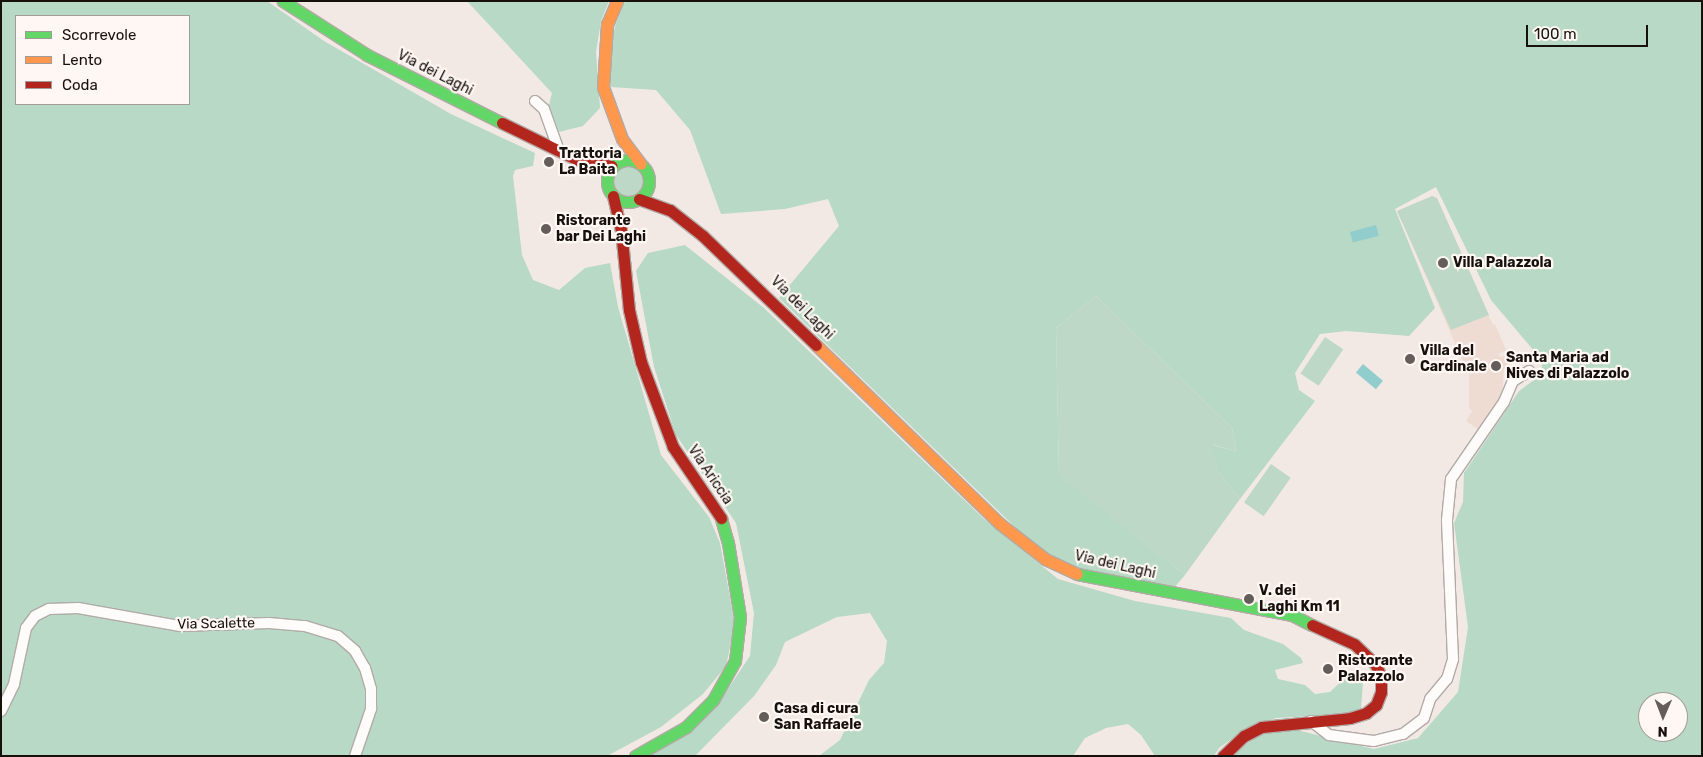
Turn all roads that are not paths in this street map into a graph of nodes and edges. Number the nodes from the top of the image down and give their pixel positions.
1 (283, 1) edge
2 (617, 1) edge
3 (535, 101) dead end
4 (622, 139) junction
5 (559, 151) junction
6 (580, 161) junction
7 (614, 164) junction
8 (640, 164) junction
9 (648, 176) junction
10 (610, 192) junction
11 (636, 200) junction
12 (670, 210) junction
13 (621, 230) junction
14 (1528, 371) dead end
15 (1, 712) edge
16 (1312, 721) junction
17 (355, 756) edge
18 (635, 756) edge
19 (1223, 756) edge

1 - 5 main road, Via dei Laghi
2 - 4 main road
3 - 5 street
4 - 7 main road
4 - 8 main road
5 - 6 main road, Via dei Laghi
6 - 7 main road, Via dei Laghi
6 - 10 main road, Via dei Laghi
7 - 8 main road
7 - 10 main road
8 - 9 main road
9 - 11 main road
9 - 12 main road, Via dei Laghi
10 - 11 main road
10 - 13 main road, Via Ariccia
11 - 12 main road, Via dei Laghi
11 - 13 main road, Via Ariccia
12 - 16 main road, Via dei Laghi
13 - 18 main road, Via Ariccia
14 - 16 street
15 - 17 street, Via Scalette
16 - 19 main road, Via dei Laghi

